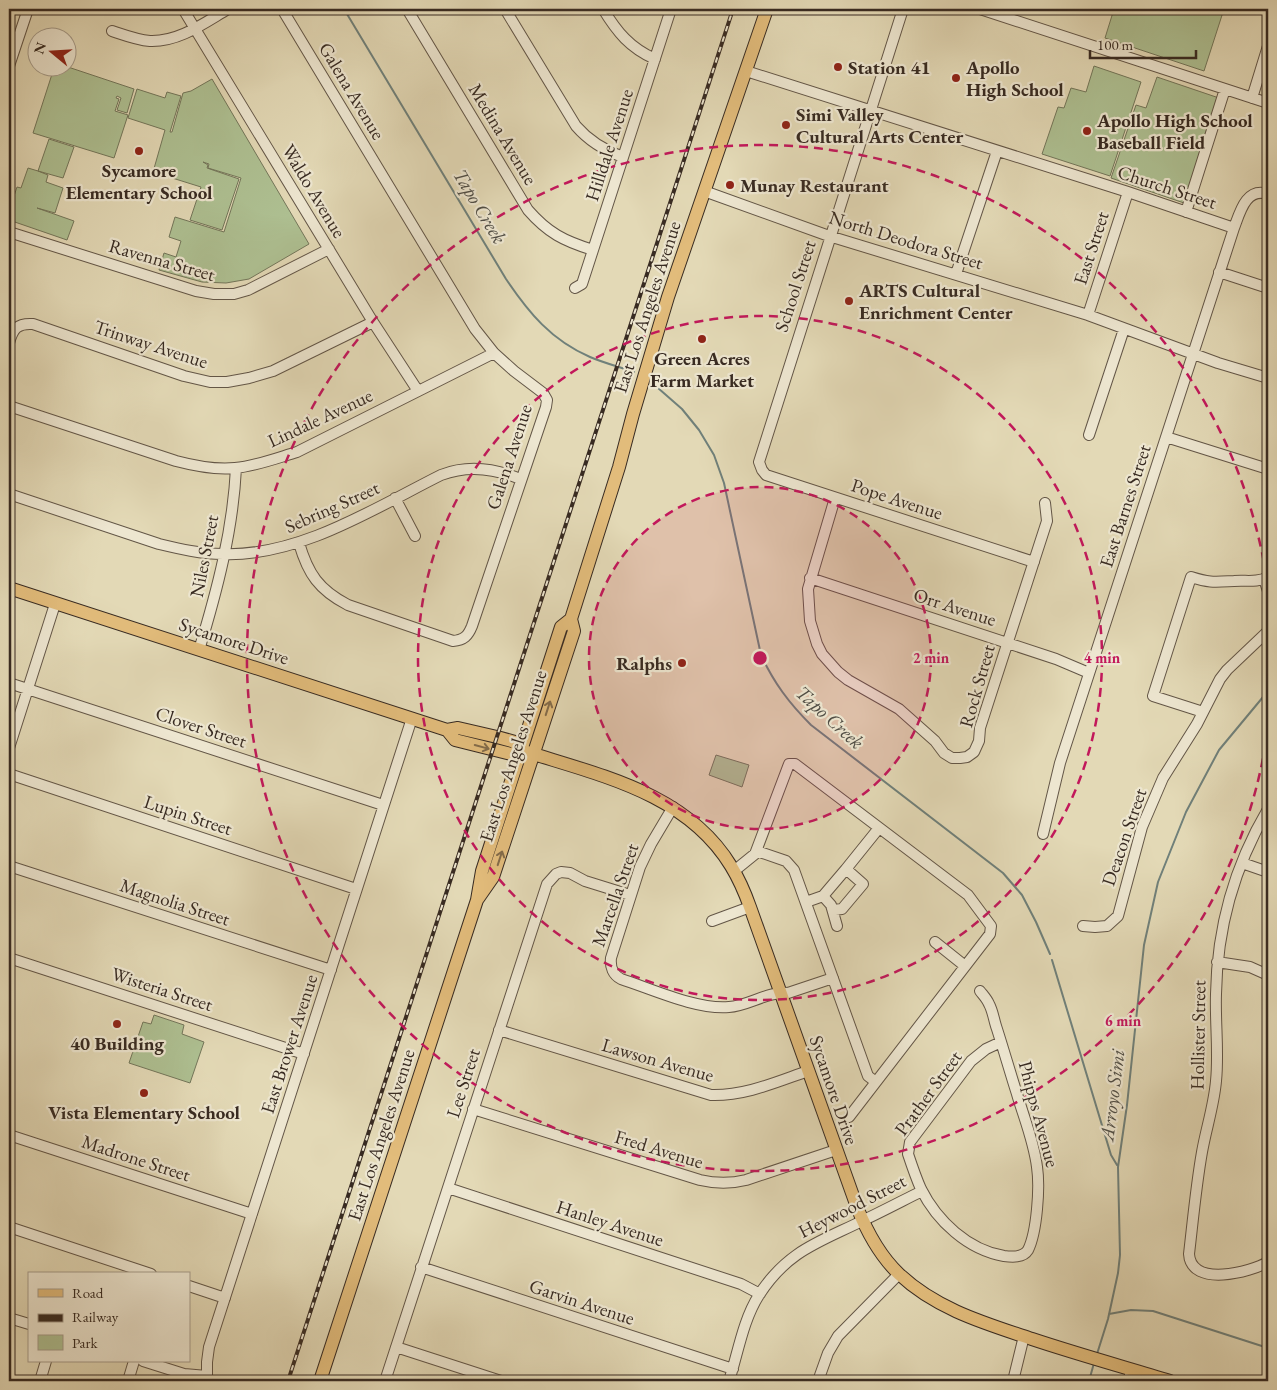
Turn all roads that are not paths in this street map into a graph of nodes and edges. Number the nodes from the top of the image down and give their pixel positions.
1 (28, 9) edge
2 (183, 9) edge
3 (228, 9) edge
4 (282, 9) edge
5 (407, 9) edge
6 (505, 9) edge
7 (603, 9) edge
8 (671, 9) edge
9 (767, 9) edge
10 (903, 9) edge
11 (980, 9) edge
12 (195, 28) junction
13 (112, 31) dead end
14 (1268, 46) edge
15 (655, 59) junction
16 (9, 66) edge
17 (746, 71) junction
18 (1225, 89) junction
19 (1252, 98) junction
20 (1268, 103) edge
21 (870, 111) junction
22 (997, 151) junction
23 (623, 157) junction
24 (704, 192) junction
25 (1128, 192) junction
26 (1268, 194) edge
27 (1186, 212) junction
28 (1234, 228) junction
29 (9, 232) edge
30 (829, 236) junction
31 (329, 249) junction
32 (593, 250) junction
33 (1219, 272) junction
34 (956, 274) junction
35 (575, 288) dead end
36 (1268, 288) edge
37 (1088, 314) junction
38 (373, 322) junction
39 (1124, 329) junction
40 (9, 343) edge
41 (1194, 352) junction
42 (494, 353) junction
43 (1268, 378) edge
44 (418, 391) junction
45 (9, 406) edge
46 (1089, 436) dead end
47 (1166, 437) junction
48 (759, 459) joint
49 (236, 468) junction
50 (1268, 469) edge
51 (520, 479) junction
52 (9, 494) edge
53 (395, 498) junction
54 (835, 498) junction
55 (1045, 503) dead end
56 (415, 536) dead end
57 (299, 543) junction
58 (225, 554) junction
59 (1034, 562) junction
60 (810, 578) junction
61 (1266, 578) edge
62 (9, 588) edge
63 (1268, 591) edge
64 (55, 604) junction
65 (1268, 631) edge
66 (1008, 642) junction
67 (199, 650) junction
68 (1089, 673) junction
69 (9, 682) edge
70 (29, 689) junction
71 (1202, 712) junction
72 (412, 718) junction
73 (9, 748) edge
74 (527, 752) junction
75 (9, 774) edge
76 (383, 805) junction
77 (673, 807) junction
78 (1268, 809) edge
79 (879, 828) junction
80 (1043, 834) dead end
81 (756, 851) junction
82 (1242, 863) junction
83 (9, 866) edge
84 (846, 869) junction
85 (734, 871) junction
86 (1268, 872) edge
87 (356, 889) junction
88 (630, 896) junction
89 (823, 896) junction
90 (806, 902) junction
91 (750, 908) junction
92 (833, 910) junction
93 (712, 921) dead end
94 (837, 926) dead end
95 (1083, 926) dead end
96 (934, 942) dead end
97 (9, 958) edge
98 (1217, 962) junction
99 (965, 966) junction
100 (331, 970) junction
101 (1268, 975) edge
102 (833, 978) junction
103 (980, 991) dead end
104 (780, 992) junction
105 (499, 1030) junction
106 (1001, 1042) junction
107 (304, 1054) junction
108 (808, 1071) junction
109 (876, 1082) junction
110 (473, 1108) junction
111 (849, 1117) dead end
112 (9, 1136) edge
113 (836, 1150) junction
114 (448, 1188) junction
115 (922, 1191) junction
116 (252, 1214) junction
117 (863, 1221) junction
118 (9, 1227) edge
119 (1028, 1250) joint
120 (1268, 1262) edge
121 (421, 1267) junction
122 (145, 1272) edge
123 (899, 1274) junction
124 (190, 1286) edge
125 (760, 1294) junction
126 (225, 1298) junction
127 (9, 1318) edge
128 (28, 1324) edge
129 (1024, 1336) junction
130 (396, 1347) junction
131 (46, 1362) edge
132 (134, 1362) edge
133 (146, 1362) edge
134 (733, 1369) junction
135 (1130, 1376) edge
136 (207, 1379) edge
137 (40, 1381) edge
138 (128, 1381) edge
139 (320, 1381) edge
140 (385, 1381) edge
141 (502, 1381) edge
142 (729, 1381) edge
143 (818, 1381) edge
144 (1013, 1381) edge
145 (1170, 1381) edge

1 - 16 street
2 - 12 street, Waldo Avenue
3 - 12 street
4 - 42 street, Galena Avenue
5 - 32 street, Medina Avenue
6 - 23 street
7 - 15 street
8 - 15 street, Hilldale Avenue
9 - 17 main road, East Los Angeles Avenue
10 - 21 street, School Street
11 - 18 street
12 - 13 street
12 - 31 street, Waldo Avenue
14 - 19 street
15 - 23 street, Hilldale Avenue
17 - 21 street, Church Street
17 - 24 main road, East Los Angeles Avenue
18 - 19 street
18 - 27 street
19 - 20 street
21 - 22 street, Church Street
21 - 30 street, School Street
22 - 25 street, Church Street
22 - 34 street
23 - 32 street, Hilldale Avenue
24 - 30 street, North Deodora Street
24 - 74 main road, East Los Angeles Avenue
25 - 27 street, Church Street
25 - 37 street, East Street
26 - 28 street, East Barnes Street
27 - 28 street, Church Street
28 - 33 street, East Barnes Street
29 - 31 street, Ravenna Street
30 - 34 street, North Deodora Street
30 - 48 street, School Street
31 - 38 street, Waldo Avenue
32 - 35 street, Hilldale Avenue
33 - 36 street
33 - 41 street, East Barnes Street
34 - 37 street, North Deodora Street
37 - 39 street, North Deodora Street
38 - 40 street, Trinway Avenue
38 - 44 street, Waldo Avenue
39 - 41 street, North Deodora Street
39 - 46 street
41 - 43 street, North Deodora Street
41 - 47 street, East Barnes Street
42 - 44 street, Lindale Avenue
42 - 51 street, Galena Avenue
44 - 49 street, Lindale Avenue
45 - 49 street, Lindale Avenue
47 - 50 street
47 - 68 street, East Barnes Street
48 - 54 street, Pope Avenue
49 - 58 street, Niles Street
51 - 53 street, Sebring Street
51 - 57 street, Galena Avenue
52 - 58 street, Sebring Street
53 - 56 street
53 - 57 street, Sebring Street
54 - 59 street, Pope Avenue
54 - 60 street
55 - 59 street, Rock Street
57 - 58 street, Sebring Street
58 - 67 street, Niles Street
59 - 66 street, Rock Street
60 - 66 street, Orr Avenue
60 - 66 street, Rock Street
61 - 63 street
61 - 71 street
62 - 64 main road, Sycamore Drive
64 - 67 main road, Sycamore Drive
64 - 70 street
65 - 71 street, Deacon Street
66 - 68 street, Orr Avenue
67 - 72 main road, Sycamore Drive
68 - 80 street, East Barnes Street
69 - 70 street, Clover Street
70 - 73 street
70 - 76 street, Clover Street
71 - 95 street, Deacon Street
72 - 74 main road, Sycamore Drive
72 - 76 street, East Brower Avenue
74 - 77 main road, Sycamore Drive
74 - 139 main road, East Los Angeles Avenue
75 - 87 street, Lupin Street
76 - 87 street, East Brower Avenue
77 - 85 main road, Sycamore Drive
77 - 88 street, Marcella Street
78 - 82 street, Hollister Street
79 - 81 street
79 - 84 street
79 - 99 street
81 - 85 street
81 - 90 street
82 - 86 street
82 - 98 street, Hollister Street
83 - 100 street, Magnolia Street
84 - 89 street
84 - 92 street
85 - 91 main road, Sycamore Drive
87 - 100 street, East Brower Avenue
88 - 104 street, Marcella Street
88 - 105 street, Lee Street
89 - 90 street
89 - 92 street
90 - 102 street
91 - 93 street
91 - 104 main road, Sycamore Drive
92 - 94 street
96 - 99 street
97 - 107 street, Wisteria Street
98 - 101 street
98 - 120 street, Hollister Street
99 - 109 street
100 - 107 street, East Brower Avenue
102 - 104 street
102 - 109 street
103 - 106 street, Phipps Avenue
104 - 108 main road, Sycamore Drive
105 - 108 street, Lawson Avenue
105 - 110 street, Lee Street
106 - 115 street, Prather Street
106 - 119 street, Phipps Avenue
107 - 116 street, East Brower Avenue
108 - 113 main road, Sycamore Drive
109 - 111 street
110 - 113 street, Fred Avenue
110 - 114 street, Lee Street
112 - 116 street, Madrone Street
113 - 117 main road, Sycamore Drive
114 - 121 street, Lee Street
114 - 125 street, Hanley Avenue
115 - 117 street, Heywood Street
115 - 119 street, Prather Street
116 - 126 street, East Brower Avenue
117 - 123 main road, Sycamore Drive
117 - 125 street, Heywood Street
118 - 122 street
121 - 130 street, Lee Street
121 - 134 street, Garvin Avenue
123 - 129 main road, Sycamore Drive
123 - 143 street
124 - 126 street
125 - 134 street, Heywood Street
126 - 136 street, East Brower Avenue
127 - 128 street
129 - 135 main road, Sycamore Drive
129 - 144 street
130 - 140 street, Lee Street
130 - 141 street
131 - 137 street
132 - 138 street
133 - 136 street
134 - 142 street, Heywood Street
135 - 145 main road, Sycamore Drive

